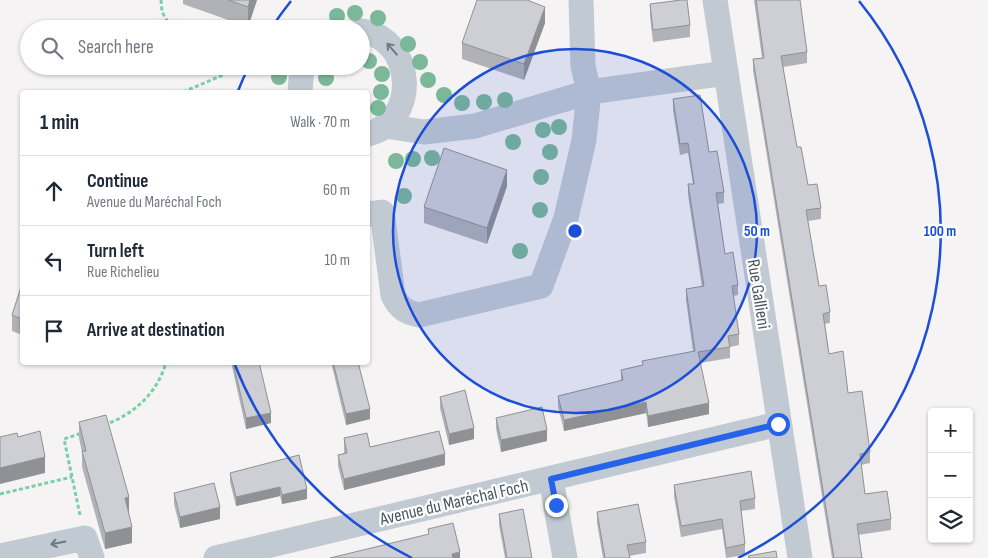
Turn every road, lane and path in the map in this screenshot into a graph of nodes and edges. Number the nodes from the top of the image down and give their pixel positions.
1 (161, 0) edge
2 (581, 0) edge
3 (716, 0) edge
4 (167, 20) edge
5 (370, 34) edge
6 (726, 73) junction
7 (221, 75) edge
8 (301, 75) edge
9 (187, 90) edge
10 (300, 90) edge
11 (589, 92) junction
12 (376, 130) edge
13 (370, 214) edge
14 (165, 365) edge
15 (778, 424) junction
16 (96, 428) edge
17 (88, 430) edge
18 (72, 477) junction
19 (551, 479) junction
20 (0, 494) edge
21 (88, 548) edge
22 (0, 556) edge
23 (216, 558) edge
24 (565, 558) edge
25 (800, 558) edge

1 - 4 path
2 - 11 street
3 - 6 street, Rue Gallieni
12 -> 5 street
6 - 11 street
6 - 15 street, Rue Gallieni
7 - 9 path
8 - 10 street
11 - 12 street
11 - 13 street
14 - 16 path
15 - 19 street, Avenue du Maréchal Foch
15 - 25 street, Rue Gallieni
17 - 18 path
18 - 20 path
18 - 21 path
19 - 23 street, Avenue du Maréchal Foch
19 - 24 street
21 -> 22 street

